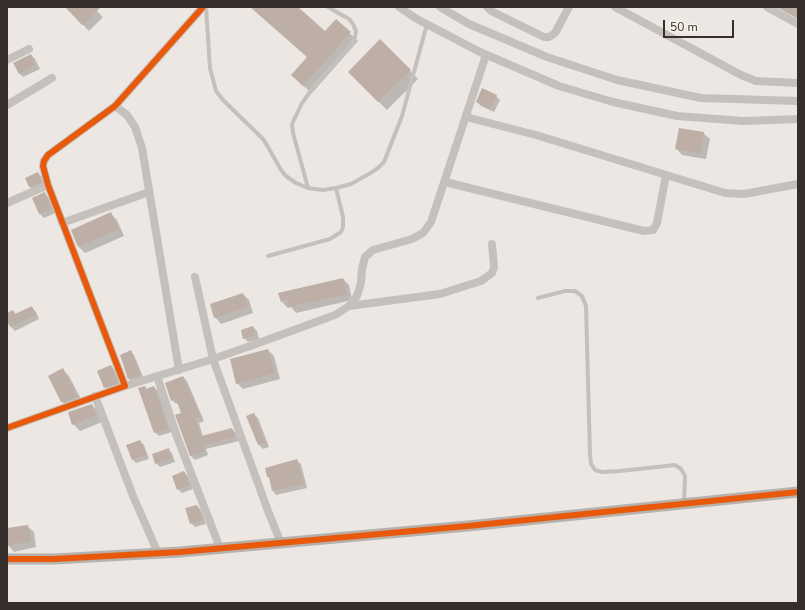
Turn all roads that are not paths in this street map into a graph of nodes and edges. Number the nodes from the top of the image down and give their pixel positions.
1 (204, 7) edge
2 (328, 7) edge
3 (440, 7) edge
4 (488, 7) edge
5 (569, 7) edge
6 (615, 7) edge
7 (767, 7) edge
8 (401, 8) edge
9 (427, 24) junction
10 (798, 24) edge
11 (30, 49) dead end
12 (486, 55) junction
13 (7, 60) edge
14 (52, 78) dead end
15 (798, 83) edge
16 (798, 101) edge
17 (7, 105) edge
18 (115, 106) junction
19 (466, 117) junction
20 (798, 119) edge
21 (666, 175) junction
22 (445, 182) junction
23 (798, 184) edge
24 (48, 185) junction
25 (308, 188) junction
26 (336, 188) junction
27 (149, 192) junction
28 (7, 203) edge
29 (62, 223) junction
30 (492, 244) dead end
31 (268, 256) dead end
32 (195, 277) dead end
33 (538, 298) dead end
34 (349, 306) junction
35 (213, 359) junction
36 (179, 370) junction
37 (157, 376) junction
38 (125, 386) junction
39 (95, 396) junction
40 (7, 428) edge
41 (798, 492) edge
42 (684, 503) junction
43 (282, 543) junction
44 (220, 548) junction
45 (158, 553) junction
46 (7, 559) edge

1 - 18 street
1 - 25 lane
2 - 25 lane
3 - 16 street
4 - 5 street
6 - 15 street
7 - 10 street
8 - 9 street
9 - 12 street
9 - 26 lane
11 - 13 street
12 - 19 street
12 - 20 street
14 - 17 street
18 - 24 street
18 - 27 street
19 - 21 street
19 - 22 street
21 - 22 street
21 - 23 street
22 - 34 street
24 - 28 street
24 - 29 street
25 - 26 lane
26 - 31 lane
27 - 29 street
27 - 36 street
29 - 38 street
30 - 34 street
32 - 35 street
33 - 42 lane
34 - 35 street
35 - 36 street
35 - 43 street
36 - 37 street
37 - 38 street
37 - 44 street
38 - 39 street
39 - 40 street
39 - 45 street
41 - 42 street
42 - 43 street
43 - 44 street
44 - 45 street
45 - 46 street

